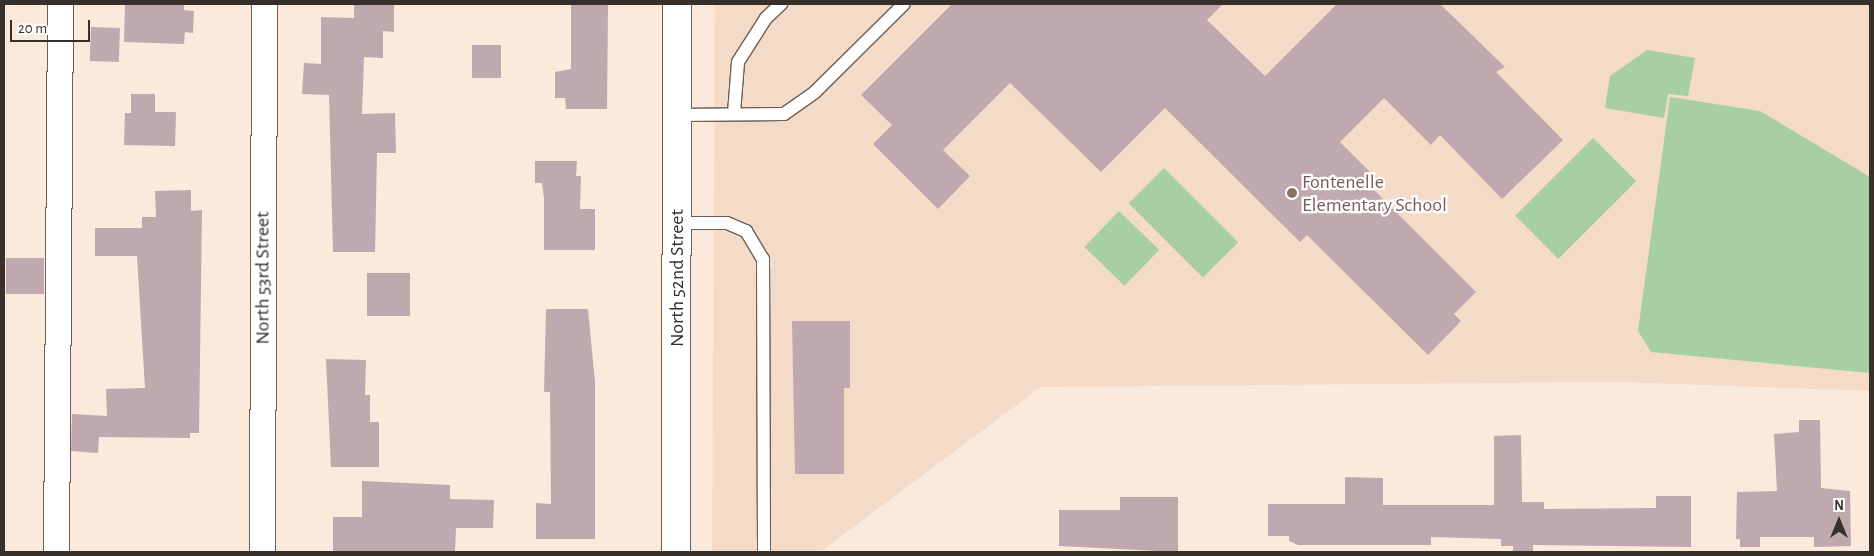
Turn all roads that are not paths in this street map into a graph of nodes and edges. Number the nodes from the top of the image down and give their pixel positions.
1 (60, 4) edge
2 (264, 4) edge
3 (677, 4) edge
4 (781, 4) edge
5 (904, 4) edge
6 (734, 113) junction
7 (677, 115) junction
8 (676, 223) junction
9 (56, 552) edge
10 (262, 552) edge
11 (676, 552) edge
12 (764, 552) edge

1 - 9 street
2 - 10 street, North 53rd Street
3 - 7 main road, North 52nd Street
4 - 6 lane
5 - 6 lane
6 - 7 lane
7 - 8 main road, North 52nd Street
8 - 11 main road, North 52nd Street
8 - 12 lane

